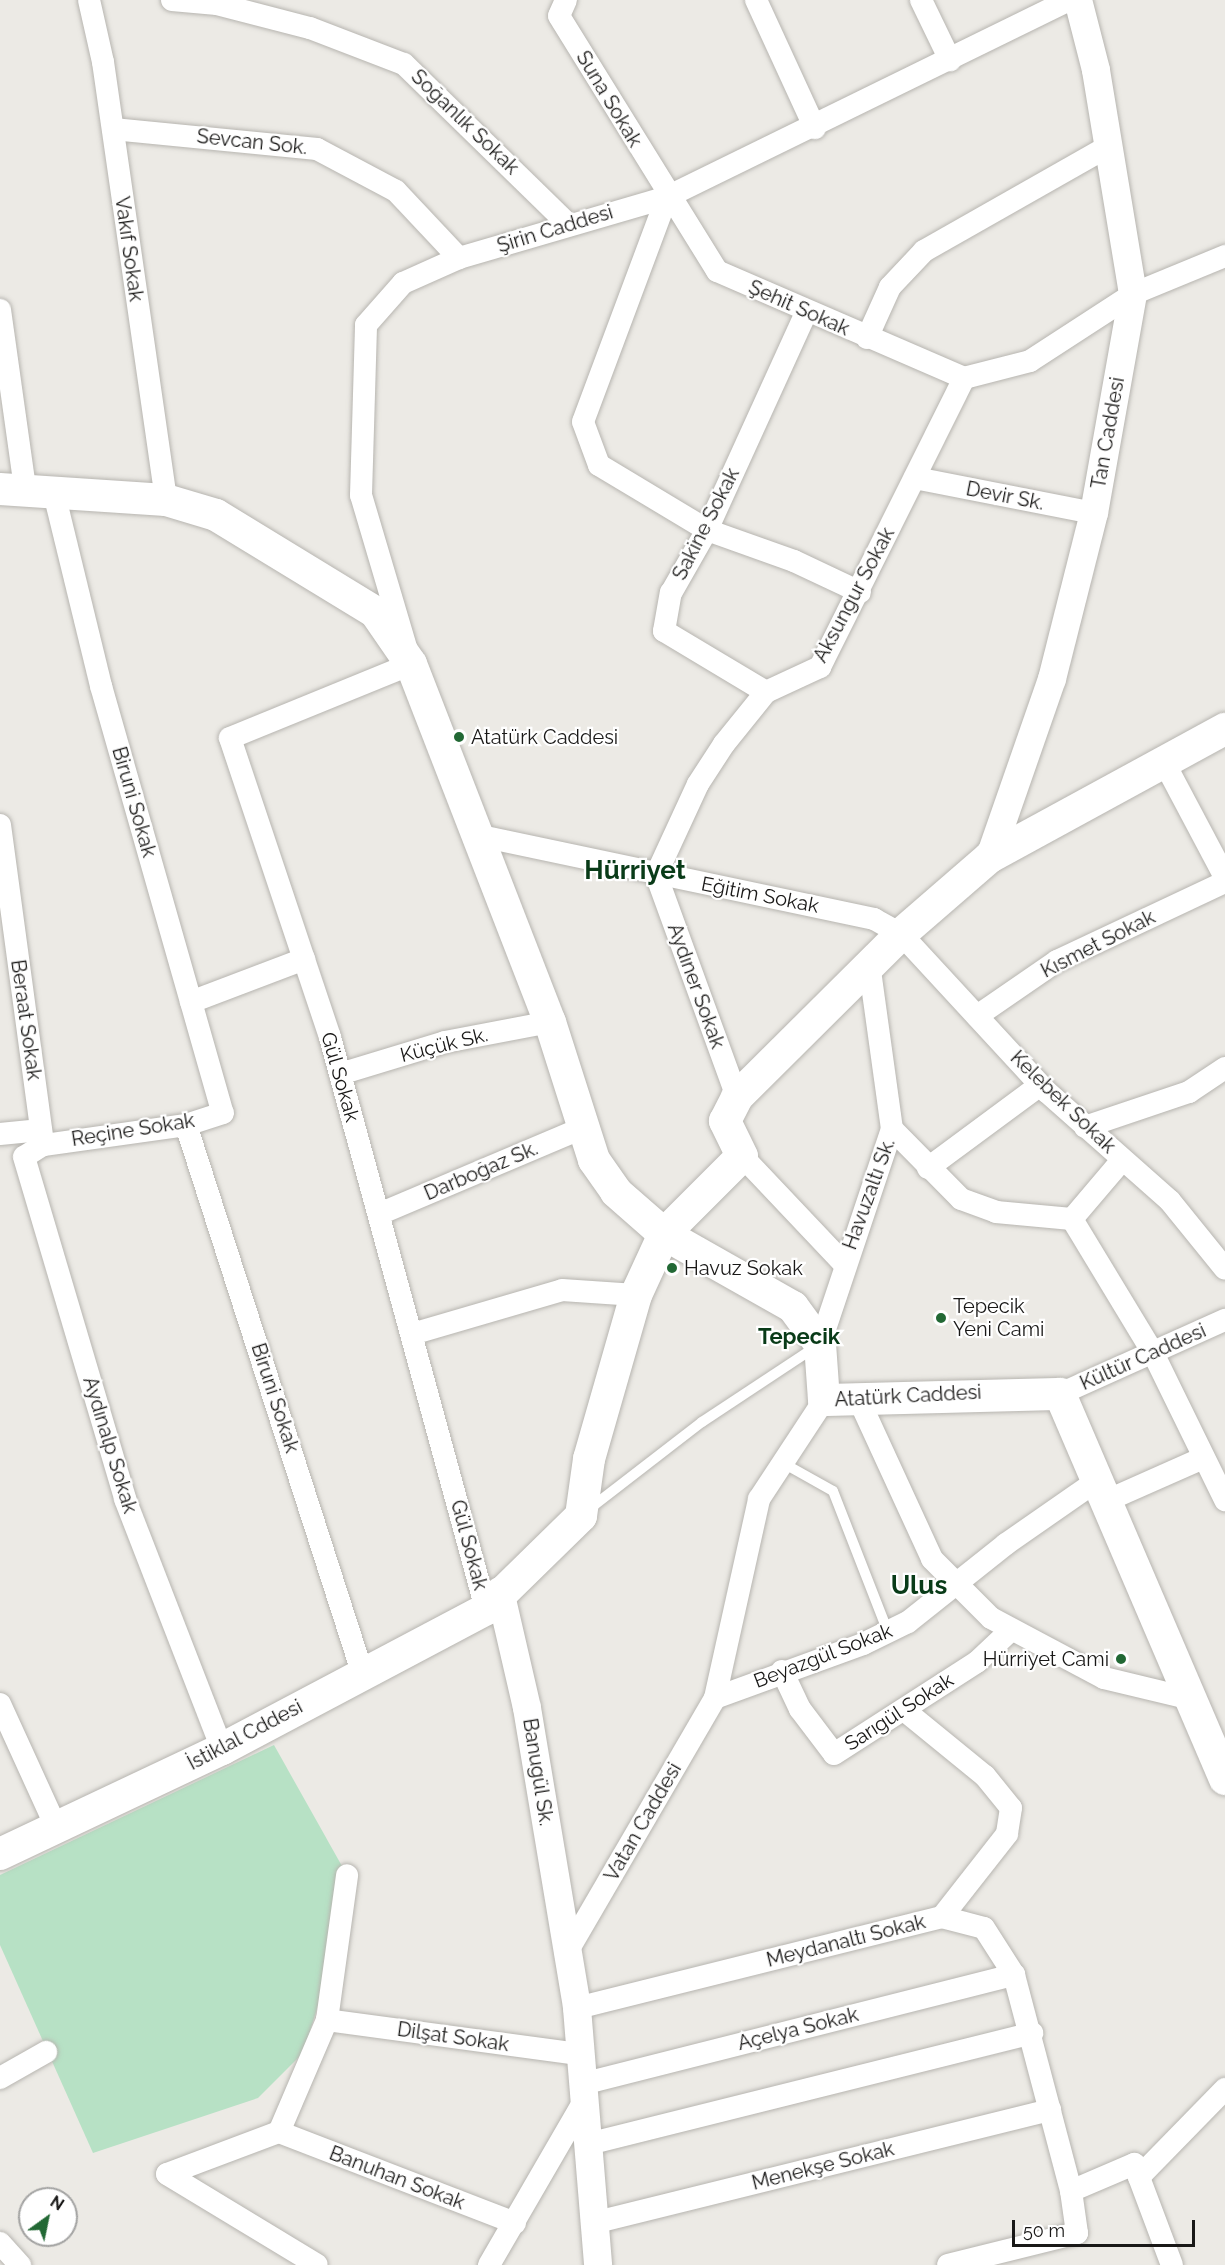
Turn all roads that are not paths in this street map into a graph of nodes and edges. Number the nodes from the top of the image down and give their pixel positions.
1 (89, 0) edge
2 (172, 0) edge
3 (566, 0) edge
4 (756, 0) edge
5 (921, 0) edge
6 (1069, 0) edge
7 (1078, 0) edge
8 (217, 2) edge
9 (950, 60) junction
10 (815, 128) junction
11 (113, 129) junction
12 (1107, 147) junction
13 (667, 197) junction
14 (568, 224) junction
15 (1225, 256) edge
16 (459, 258) junction
17 (1133, 294) junction
18 (0, 310) edge
19 (806, 313) junction
20 (867, 338) junction
21 (964, 378) junction
22 (915, 478) junction
23 (26, 488) edge
24 (166, 500) junction
25 (1094, 513) junction
26 (707, 530) junction
27 (860, 592) junction
28 (411, 664) junction
29 (766, 692) junction
30 (1225, 729) edge
31 (1164, 762) junction
32 (0, 825) edge
33 (476, 835) junction
34 (990, 857) junction
35 (656, 875) junction
36 (1225, 879) edge
37 (901, 934) junction
38 (304, 959) junction
39 (870, 970) junction
40 (191, 1002) junction
41 (977, 1016) junction
42 (550, 1022) junction
43 (1225, 1068) edge
44 (340, 1074) junction
45 (1040, 1085) junction
46 (737, 1097) junction
47 (223, 1113) joint
48 (186, 1125) junction
49 (1085, 1127) junction
50 (583, 1128) junction
51 (892, 1129) junction
52 (0, 1134) edge
53 (42, 1137) junction
54 (742, 1156) junction
55 (1122, 1160) junction
56 (928, 1168) junction
57 (379, 1214) junction
58 (1072, 1219) junction
59 (664, 1234) junction
60 (844, 1264) junction
61 (1225, 1269) edge
62 (636, 1295) junction
63 (1225, 1320) edge
64 (412, 1334) junction
65 (820, 1344) junction
66 (1153, 1353) junction
67 (1060, 1394) junction
68 (824, 1400) junction
69 (859, 1400) junction
70 (1201, 1459) junction
71 (783, 1463) junction
72 (1222, 1486) edge
73 (1102, 1490) junction
74 (581, 1516) junction
75 (955, 1584) junction
76 (493, 1600) junction
77 (1011, 1630) junction
78 (888, 1632) junction
79 (782, 1671) junction
80 (362, 1672) junction
81 (715, 1698) junction
82 (1187, 1698) junction
83 (0, 1704) edge
84 (904, 1710) junction
85 (222, 1749) junction
86 (1225, 1779) edge
87 (57, 1828) junction
88 (0, 1854) edge
89 (347, 1875) dead end
90 (942, 1917) junction
91 (566, 1954) junction
92 (1014, 1975) junction
93 (577, 2008) junction
94 (327, 2020) junction
95 (1032, 2033) junction
96 (46, 2052) dead end
97 (579, 2054) junction
98 (0, 2078) edge
99 (1225, 2089) edge
100 (583, 2092) junction
101 (1050, 2110) junction
102 (279, 2132) junction
103 (588, 2144) junction
104 (1137, 2171) junction
105 (1071, 2191) junction
106 (597, 2222) junction
107 (515, 2223) junction
108 (0, 2243) edge
109 (20, 2265) edge
110 (317, 2265) edge
111 (489, 2265) edge
112 (598, 2265) edge
113 (948, 2265) edge
114 (1172, 2265) edge

1 - 11 street, Vakıf Sokak
2 - 8 street, Soğanlık Sokak
3 - 13 street, Suna Sokak
4 - 10 street
5 - 9 street
6 - 9 street, Şirin Caddesi
7 - 12 street, Tan Caddesi
8 - 14 street, Soğanlık Sokak
9 - 10 street, Şirin Caddesi
10 - 13 street, Şirin Caddesi
11 - 16 street, Sevcan Sok.
11 - 24 street, Vakıf Sokak
12 - 17 street, Tan Caddesi
12 - 20 street
13 - 14 street, Şirin Caddesi
13 - 19 street, Şehit Sokak
13 - 26 street
14 - 16 street, Şirin Caddesi
15 - 17 street
16 - 28 street, Şirin Caddesi
17 - 21 street
17 - 25 street, Tan Caddesi
18 - 23 street, Biruni Sokak
19 - 20 street, Şehit Sokak
19 - 26 street, Sakine Sokak
20 - 21 street, Şehit Sokak
21 - 22 street, Aksungur Sokak
22 - 25 street, Devir Sk.
22 - 27 street, Aksungur Sokak
23 - 24 main road
23 - 40 street, Biruni Sokak
24 - 28 main road
25 - 34 street, Tan Caddesi
26 - 27 street
26 - 29 street, Sakine Sokak
27 - 29 street, Aksungur Sokak
28 - 33 main road
28 - 38 street, Gül Sokak
29 - 35 street, Aksungur Sokak
30 - 31 main road
31 - 34 main road
31 - 36 street
32 - 53 street, Beraat Sokak
33 - 35 street, Eğitim Sokak
33 - 42 main road
34 - 37 main road
35 - 37 street, Eğitim Sokak
35 - 46 street, Aydıner Sokak
36 - 41 street, Kısmet Sokak
37 - 39 main road
37 - 41 street, Kelebek Sokak
38 - 40 street
38 - 44 street, Gül Sokak
39 - 46 main road
39 - 51 street, Havuzaltı Sk.
40 - 47 street, Biruni Sokak
41 - 45 street, Kelebek Sokak
42 - 44 street, Küçük Sk.
42 - 50 main road
43 - 49 street
44 - 57 street, Gül Sokak
45 - 49 street, Kelebek Sokak
45 - 56 street
46 - 54 main road
47 - 48 street, Reçine Sokak
48 - 53 street, Reçine Sokak
48 - 80 street, Biruni Sokak
49 - 55 street, Kelebek Sokak
50 - 57 street, Darboğaz Sk.
50 - 59 main road
51 - 56 street
51 - 60 street, Havuzaltı Sk.
52 - 53 street, Reçine Sokak
53 - 85 street, Aydınalp Sokak
54 - 59 main road
54 - 60 street
55 - 58 street
55 - 61 street, Kelebek Sokak
56 - 58 street
57 - 64 street, Gül Sokak
58 - 66 street
59 - 62 main road
59 - 65 main road
60 - 65 street, Havuzaltı Sk.
62 - 64 street
62 - 74 main road
63 - 66 street, Kültür Caddesi
64 - 76 street, Gül Sokak
65 - 68 main road, Atatürk Caddesi
65 - 74 lane
66 - 67 street, Kültür Caddesi
66 - 70 street
67 - 69 main road, Atatürk Caddesi
67 - 73 main road
68 - 69 main road, Atatürk Caddesi
68 - 71 street, Vatan Caddesi
69 - 75 street
70 - 72 street
70 - 73 street, Beyazgül Sokak
71 - 78 lane
71 - 81 street, Vatan Caddesi
73 - 75 street, Beyazgül Sokak
73 - 82 main road
74 - 76 main road, İstiklal Cddesi
75 - 77 street
75 - 78 street, Beyazgül Sokak
76 - 80 main road, İstiklal Cddesi
76 - 91 street, Banugül Sk.
77 - 82 street
77 - 84 street, Sarıgül Sokak
78 - 79 street, Beyazgül Sokak
79 - 81 street, Beyazgül Sokak
79 - 84 street, Sarıgül Sokak
80 - 85 main road, İstiklal Cddesi
81 - 91 street, Vatan Caddesi
82 - 86 main road
83 - 87 street
84 - 90 street
85 - 87 main road, İstiklal Cddesi
87 - 88 main road, İstiklal Cddesi
89 - 94 street
90 - 92 street, Meydanaltı Sokak
90 - 93 street, Meydanaltı Sokak
91 - 93 street
92 - 95 street, Meydanaltı Sokak
92 - 100 street, Açelya Sokak
93 - 97 street
94 - 97 street, Dilşat Sokak
94 - 102 street
95 - 101 street, Meydanaltı Sokak
95 - 103 street
96 - 98 street
97 - 100 street
99 - 104 street
100 - 103 street
100 - 107 street
101 - 105 street, Meydanaltı Sokak
101 - 106 street, Menekşe Sokak
102 - 107 street, Banuhan Sokak
102 - 110 street
103 - 106 street
104 - 105 street
104 - 114 street
105 - 113 street, Meydanaltı Sokak
106 - 112 street
107 - 111 street
108 - 109 street

